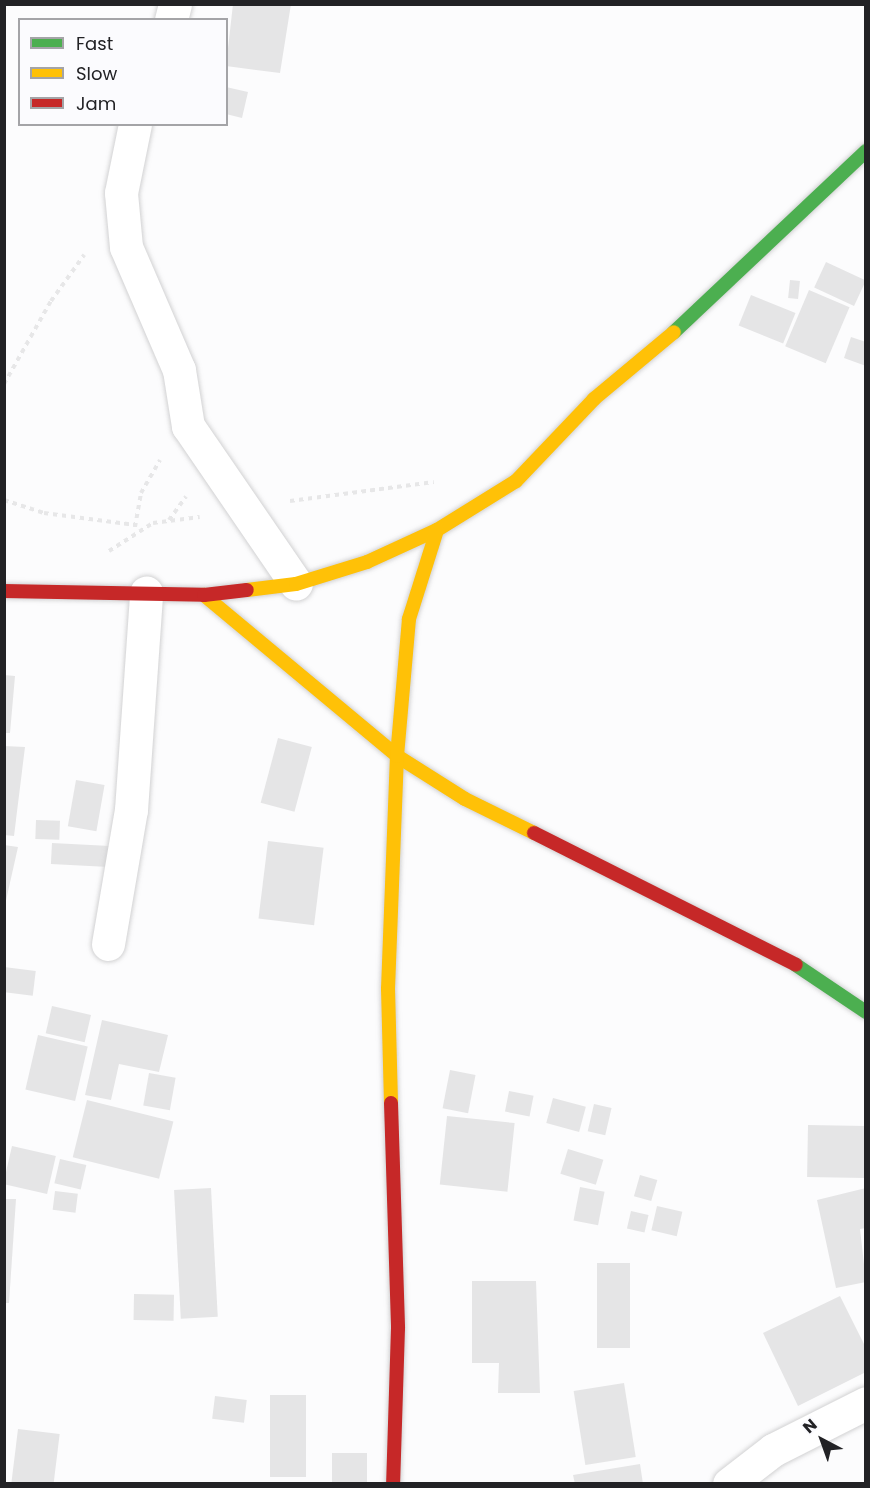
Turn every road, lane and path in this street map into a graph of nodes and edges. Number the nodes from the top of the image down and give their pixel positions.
1 (135, 126) edge
2 (866, 151) edge
3 (121, 211) junction
4 (4, 384) edge
5 (188, 426) junction
6 (442, 481) dead end
7 (4, 500) edge
8 (245, 513) junction
9 (135, 528) junction
10 (437, 530) junction
11 (104, 554) dead end
12 (296, 584) junction
13 (4, 591) edge
14 (146, 593) junction
15 (204, 595) junction
16 (397, 756) junction
17 (108, 944) dead end
18 (866, 1012) edge
19 (866, 1403) edge
20 (393, 1484) edge
21 (729, 1484) edge

1 - 3 street
2 - 10 street
3 - 4 path
3 - 5 street
5 - 8 street
5 - 9 path
6 - 8 path
7 - 9 path
8 - 9 path
8 - 12 street
9 - 11 path
10 - 12 street
10 - 16 street
12 - 15 street
13 - 14 street
14 - 15 street
14 - 17 street
15 - 16 street
16 - 18 street
16 - 20 street
19 - 21 street

